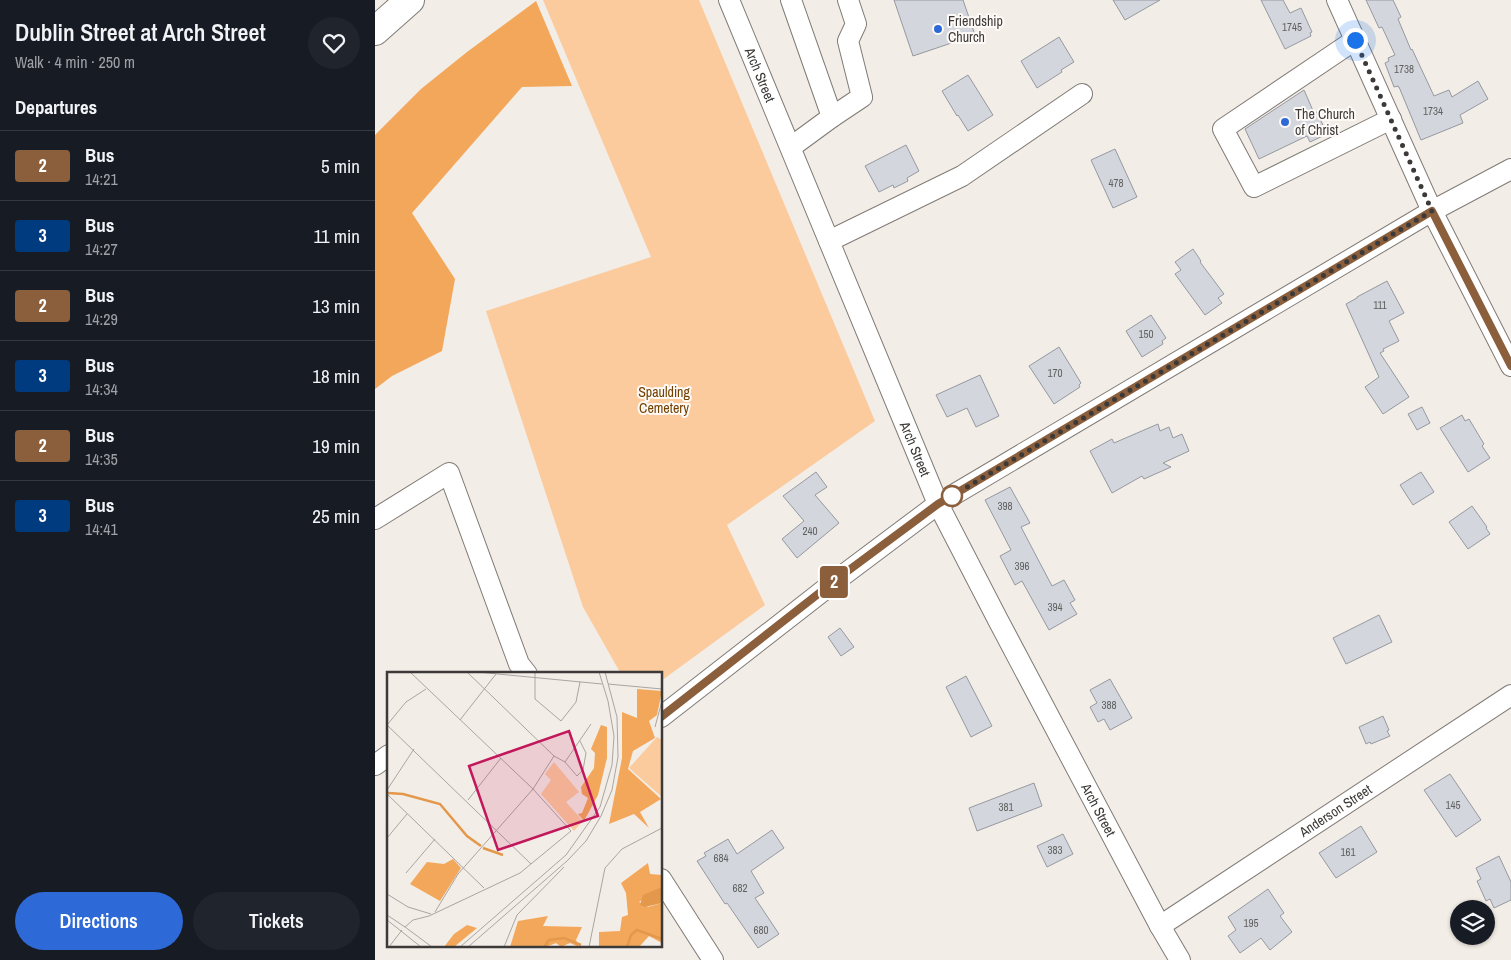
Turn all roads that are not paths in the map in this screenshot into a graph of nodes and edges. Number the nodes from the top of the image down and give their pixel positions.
1 (410, 0) edge
2 (729, 0) edge
3 (791, 0) edge
4 (848, 0) edge
5 (1337, 0) edge
6 (375, 31) edge
7 (1355, 40) junction
8 (1082, 94) dead end
9 (832, 118) junction
10 (1391, 119) junction
11 (791, 147) junction
12 (1511, 169) edge
13 (1432, 211) junction
14 (829, 241) junction
15 (1511, 366) edge
16 (938, 504) junction
17 (375, 520) edge
18 (517, 671) edge
19 (1511, 695) edge
20 (663, 715) edge
21 (387, 756) edge
22 (375, 765) edge
23 (663, 882) edge
24 (1160, 926) junction
25 (713, 960) edge
26 (1180, 960) edge

1 - 6 highway
2 - 11 street, Arch Street
3 - 9 street
4 - 9 street
5 - 7 street
7 - 10 street
7 - 10 street
8 - 14 street
9 - 11 street
10 - 13 street
11 - 14 street, Arch Street
12 - 13 street
13 - 15 street
13 - 16 street
14 - 16 street, Arch Street
16 - 20 street
16 - 24 street, Arch Street
17 - 18 street
19 - 24 street, Anderson Street
21 - 22 street
23 - 25 street
24 - 26 street, Arch Street

